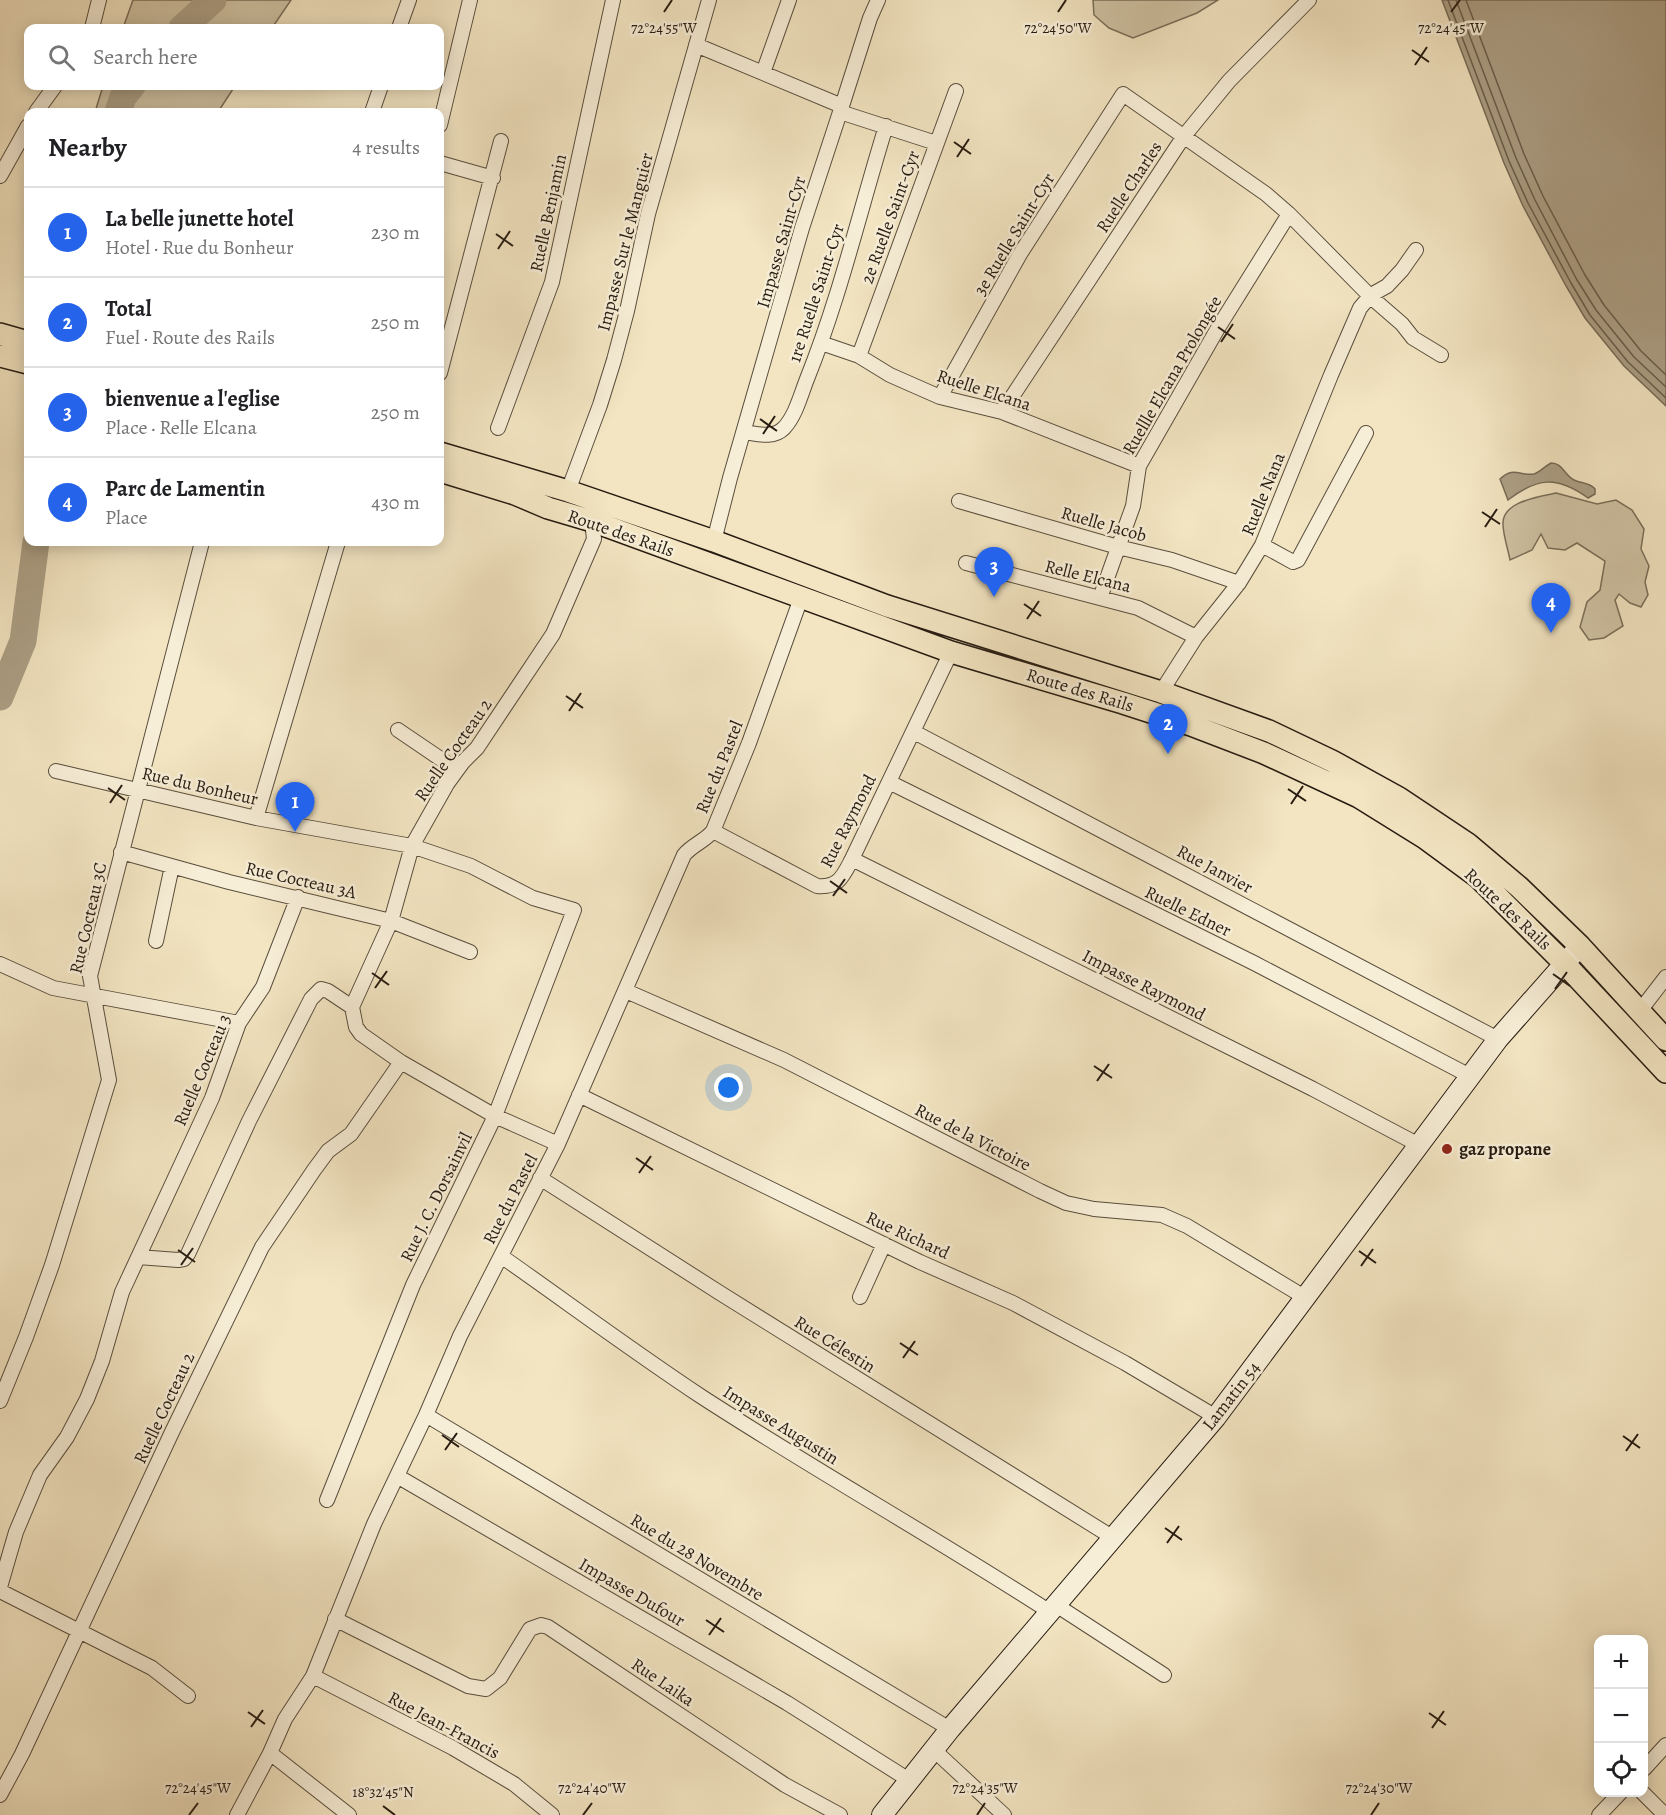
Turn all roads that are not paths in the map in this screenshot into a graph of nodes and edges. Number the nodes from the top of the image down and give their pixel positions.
1 (99, 0) edge
2 (409, 0) edge
3 (470, 0) edge
4 (613, 0) edge
5 (709, 0) edge
6 (789, 0) edge
7 (878, 0) edge
8 (1309, 0) edge
9 (93, 24) edge
10 (400, 24) edge
11 (696, 45) junction
12 (763, 73) junction
13 (52, 90) edge
14 (380, 90) edge
15 (956, 91) dead end
16 (39, 108) edge
17 (373, 108) edge
18 (444, 108) edge
19 (841, 109) junction
20 (886, 126) junction
21 (24, 133) edge
22 (1184, 136) junction
23 (501, 141) dead end
24 (936, 143) junction
25 (444, 164) edge
26 (0, 176) edge
27 (492, 178) junction
28 (1289, 214) junction
29 (1416, 250) dead end
30 (1371, 295) junction
31 (0, 334) edge
32 (24, 341) edge
33 (821, 343) junction
34 (1441, 355) dead end
35 (0, 356) edge
36 (859, 356) junction
37 (444, 358) edge
38 (24, 362) edge
39 (940, 397) junction
40 (1002, 412) junction
41 (498, 428) dead end
42 (745, 432) junction
43 (1366, 433) dead end
44 (444, 454) edge
45 (1139, 466) junction
46 (444, 472) edge
47 (568, 491) junction
48 (959, 501) dead end
49 (592, 521) junction
50 (714, 541) junction
51 (1262, 545) junction
52 (201, 546) edge
53 (337, 546) edge
54 (1118, 548) junction
55 (966, 563) dead end
56 (1239, 584) junction
57 (801, 598) junction
58 (1100, 598) junction
59 (1196, 637) junction
60 (951, 652) junction
61 (1161, 692) junction
62 (398, 730) dead end
63 (914, 732) junction
64 (457, 770) junction
65 (56, 771) dead end
66 (889, 783) junction
67 (137, 789) junction
68 (256, 818) junction
69 (713, 831) junction
70 (412, 846) junction
71 (121, 852) junction
72 (852, 859) junction
73 (172, 866) junction
74 (298, 897) junction
75 (574, 910) joint
76 (391, 921) junction
77 (156, 940) dead end
78 (1580, 946) junction
79 (470, 952) dead end
80 (1564, 963) junction
81 (0, 964) edge
82 (1666, 977) edge
83 (626, 991) junction
84 (92, 995) junction
85 (352, 1007) junction
86 (1639, 1012) junction
87 (239, 1023) junction
88 (1498, 1039) junction
89 (1666, 1040) edge
90 (401, 1062) junction
91 (1666, 1072) edge
92 (1470, 1076) junction
93 (579, 1095) junction
94 (495, 1116) junction
95 (558, 1144) junction
96 (1419, 1145) junction
97 (540, 1178) junction
98 (884, 1244) junction
99 (501, 1256) junction
100 (138, 1257) junction
101 (860, 1297) dead end
102 (1306, 1298) junction
103 (0, 1401) edge
104 (426, 1415) junction
105 (1216, 1417) junction
106 (397, 1476) junction
107 (327, 1500) dead end
108 (1112, 1538) junction
109 (0, 1589) edge
110 (1053, 1608) junction
111 (335, 1619) junction
112 (80, 1631) junction
113 (1164, 1675) dead end
114 (313, 1676) junction
115 (188, 1696) dead end
116 (950, 1729) junction
117 (1666, 1746) edge
118 (935, 1750) junction
119 (270, 1753) junction
120 (1648, 1765) edge
121 (909, 1780) junction
122 (0, 1795) edge
123 (1616, 1797) edge
124 (1647, 1797) edge
125 (237, 1815) edge
126 (349, 1815) edge
127 (552, 1815) edge
128 (840, 1815) edge
129 (882, 1815) edge
130 (1004, 1815) edge
131 (1599, 1815) edge
132 (1665, 1815) edge

1 - 9 street
2 - 10 street
3 - 18 street
4 - 41 street, Ruelle Benjamin
5 - 11 street, Impasse Sur le Manguier
6 - 12 street
7 - 19 street, Impasse Saint-Cyr
8 - 22 street, Ruelle Charles
11 - 12 street
11 - 47 street, Impasse Sur le Manguier
12 - 19 street
13 - 16 street
14 - 17 street
15 - 24 street, 2e Ruelle Saint-Cyr
19 - 20 street
19 - 42 street, Impasse Saint-Cyr
20 - 24 street
20 - 33 street, 1re Ruelle Saint-Cyr
21 - 26 street
22 - 28 street
22 - 39 street, 3e Ruelle Saint-Cyr
22 - 40 street, Ruelle Charles
23 - 27 street
24 - 36 street, 2e Ruelle Saint-Cyr
25 - 27 street
27 - 37 street
28 - 30 street
28 - 45 street, Ruellle Elcana Prolongée
29 - 30 street
30 - 34 street
30 - 51 street, Ruelle Nana
31 - 32 main road
33 - 36 street, Ruelle Elcana
33 - 42 street, 1re Ruelle Saint-Cyr
35 - 38 main road
36 - 39 street, Ruelle Elcana
39 - 40 street, Ruelle Elcana
40 - 45 street, Ruelle Elcana
42 - 50 street, Impasse Saint-Cyr
43 - 51 street
44 - 47 main road, Route des Rails
45 - 54 street, Ruellle Elcana Prolongée
46 - 49 main road, Route des Rails
47 - 50 main road, Route des Rails
48 - 54 street, Ruelle Jacob
49 - 57 main road, Route des Rails
49 - 64 street, Ruelle Cocteau 2
50 - 61 main road, Route des Rails
51 - 56 street, Ruelle Nana
52 - 67 street, Rue Cocteau 3C
53 - 68 street
54 - 56 street, Ruelle Jacob
54 - 58 street, Ruellle Elcana Prolongée
55 - 58 street, Relle Elcana
56 - 59 street, Ruelle Nana
57 - 60 main road, Route des Rails
57 - 69 street, Rue du Pastel
58 - 59 street, Relle Elcana
59 - 61 street, Ruelle Nana
60 - 63 street, Rue Raymond
60 - 80 main road, Route des Rails
61 - 78 main road, Route des Rails
62 - 64 street
63 - 66 street, Rue Raymond
63 - 88 street, Rue Janvier
64 - 70 street, Ruelle Cocteau 2
65 - 67 street, Rue du Bonheur
66 - 72 street, Rue Raymond
66 - 92 street, Ruelle Edner
67 - 68 street, Rue du Bonheur
67 - 71 street, Rue Cocteau 3C
68 - 70 street, Rue du Bonheur
69 - 72 street, Rue Raymond
69 - 83 street, Rue du Pastel
70 - 75 street, Rue du Bonheur
70 - 76 street, Ruelle Cocteau 2
71 - 73 street, Rue Cocteau 3A
71 - 84 street, Rue Cocteau 3C
72 - 96 street, Impasse Raymond
73 - 74 street, Rue Cocteau 3A
73 - 77 street
74 - 76 street, Rue Cocteau 3A
74 - 87 street, Ruelle Cocteau 3
75 - 94 street, Rue J. C. Dorsainvil
76 - 79 street, Rue Cocteau 3A
76 - 85 street, Ruelle Cocteau 2
78 - 80 street, Lamatin 54
78 - 86 main road, Route des Rails
80 - 88 street, Lamatin 54
80 - 91 main road, Route des Rails
81 - 84 street
82 - 86 street
83 - 93 street, Rue du Pastel
83 - 102 street, Rue de la Victoire
84 - 87 street
84 - 103 street, Rue Cocteau 3C
85 - 90 street
85 - 100 street
86 - 89 main road, Route des Rails
87 - 100 street, Ruelle Cocteau 3
88 - 92 street, Lamatin 54
90 - 94 street
90 - 112 street, Ruelle Cocteau 2
92 - 96 street, Lamatin 54
93 - 95 street, Rue du Pastel
93 - 98 street, Rue Richard
94 - 95 street
94 - 107 street, Rue J. C. Dorsainvil
95 - 97 street, Rue du Pastel
96 - 102 street, Lamatin 54
97 - 99 street, Rue du Pastel
97 - 108 street, Rue Célestin
98 - 101 street
98 - 105 street, Rue Richard
99 - 104 street, Rue du Pastel
99 - 110 street, Impasse Augustin
100 - 109 street, Ruelle Cocteau 3
102 - 105 street, Lamatin 54
104 - 106 street, Rue du Pastel
104 - 116 street, Rue du 28 Novembre
105 - 108 street, Lamatin 54
106 - 111 street, Rue du Pastel
106 - 121 street, Impasse Dufour
108 - 110 street, Lamatin 54
109 - 112 street
110 - 113 street, Impasse Augustin
110 - 116 street, Lamatin 54
111 - 114 street, Rue du Pastel
111 - 128 street, Rue Laika
112 - 115 street
112 - 122 street, Ruelle Cocteau 2
114 - 119 street, Rue du Pastel
114 - 127 street, Rue Jean-Francis
116 - 118 street, Lamatin 54
117 - 120 street
118 - 121 street, Lamatin 54
118 - 130 street
119 - 125 street, Rue du Pastel
119 - 126 street
121 - 129 street, Lamatin 54
123 - 131 street
124 - 132 street

